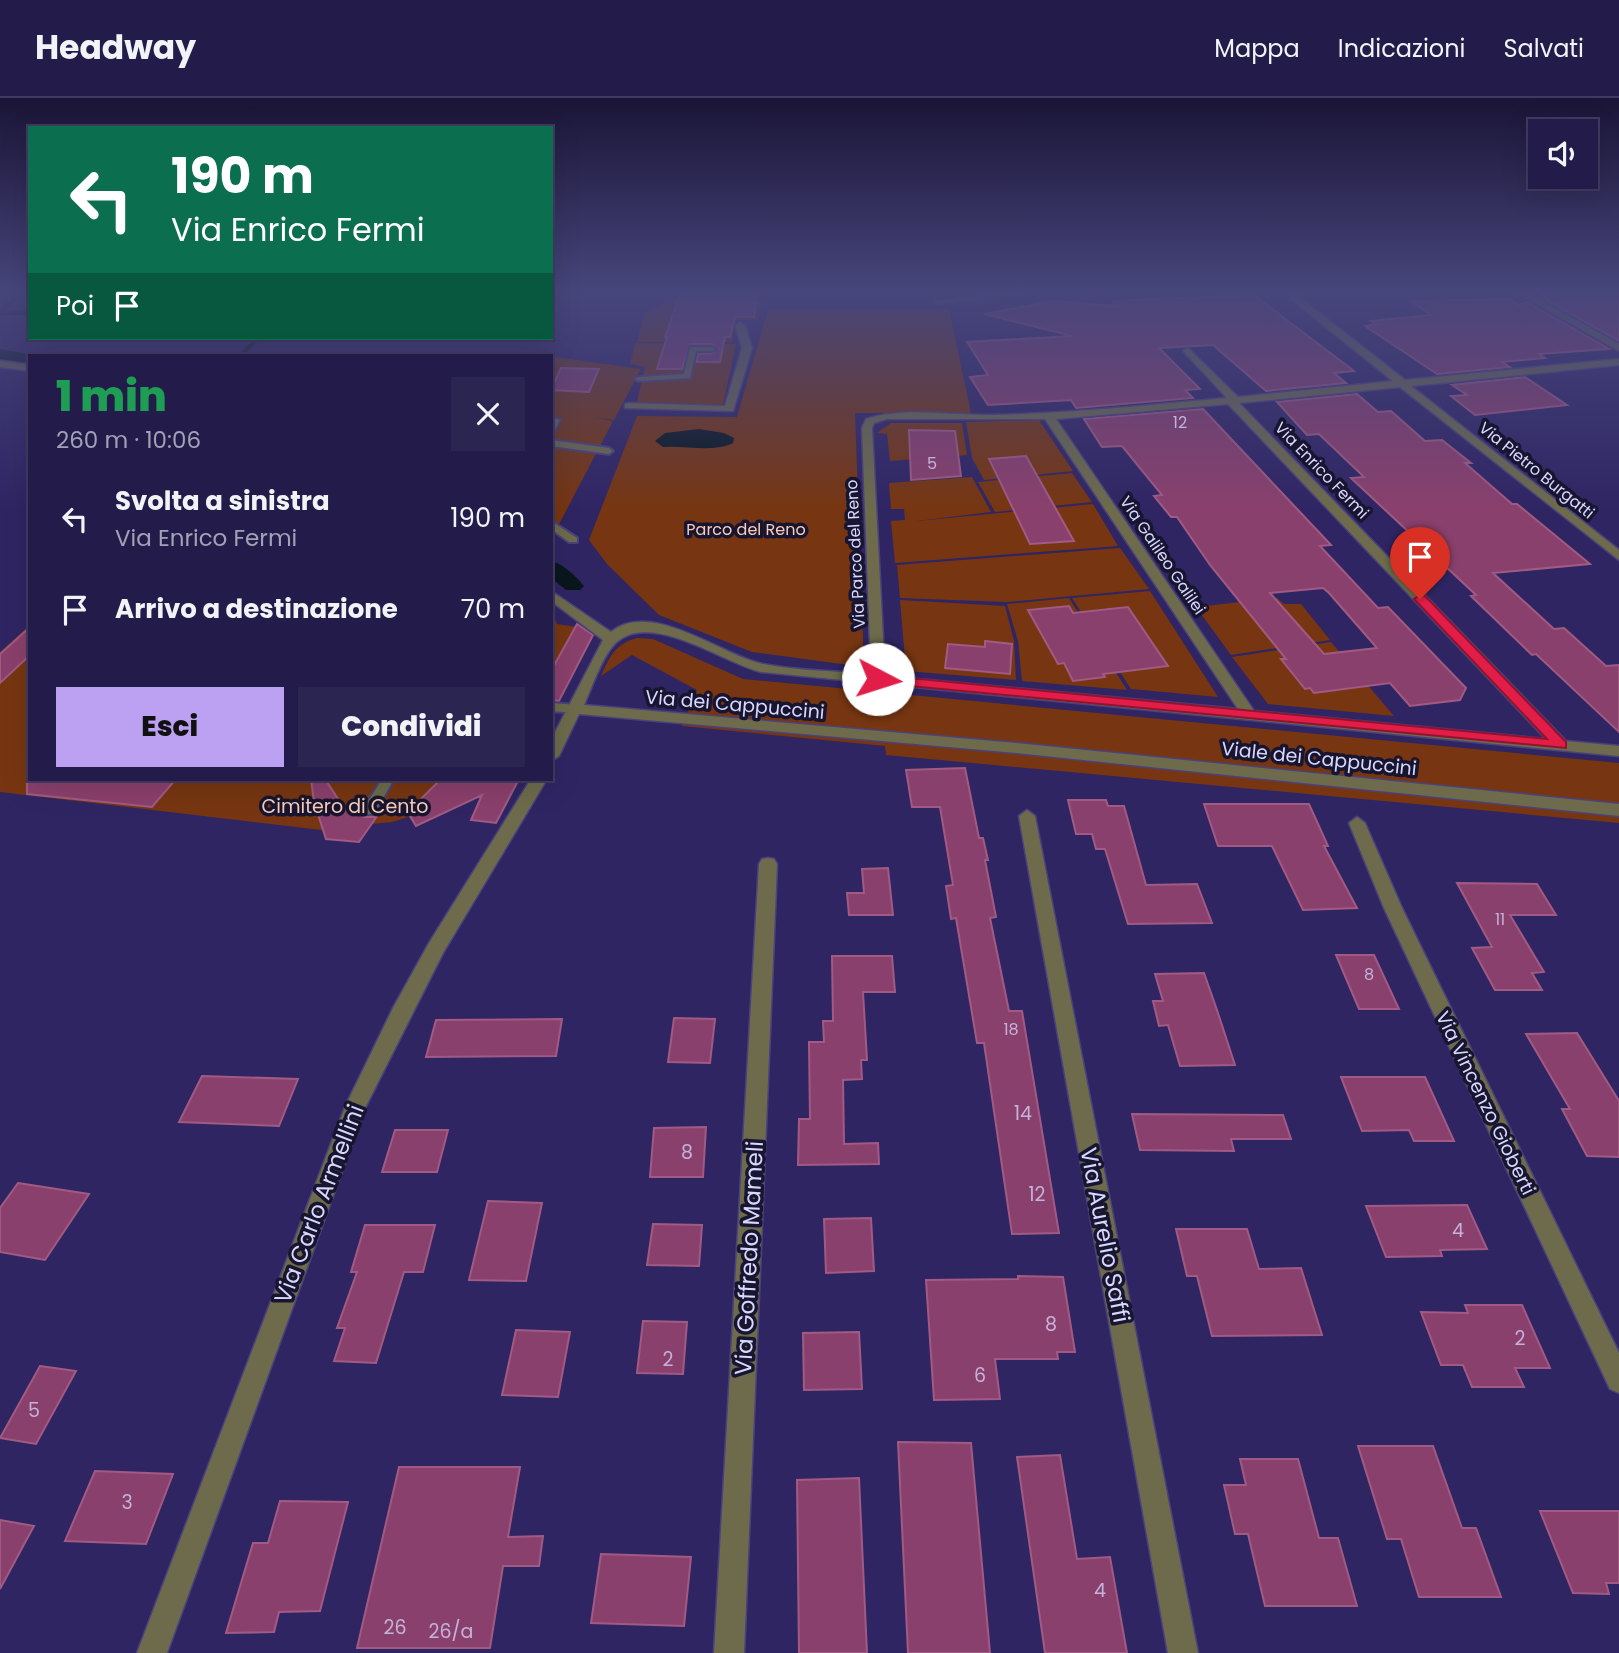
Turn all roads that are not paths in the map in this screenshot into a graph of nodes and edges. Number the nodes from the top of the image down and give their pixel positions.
1 (4, 365) edge
2 (690, 365) edge
3 (742, 365) edge
4 (1200, 365) edge
5 (1379, 365) edge
6 (1592, 365) edge
7 (28, 368) edge
8 (639, 379) dead end
9 (1402, 383) junction
10 (1234, 401) junction
11 (629, 406) dead end
12 (1049, 417) junction
13 (553, 443) edge
14 (609, 451) dead end
15 (553, 525) edge
16 (573, 540) dead end
17 (1619, 556) edge
18 (553, 596) edge
19 (610, 638) junction
20 (878, 679) junction
21 (553, 707) edge
22 (576, 709) junction
23 (1248, 713) junction
24 (1561, 745) junction
25 (1016, 748) joint
26 (1619, 751) edge
27 (553, 752) edge
28 (387, 781) edge
29 (537, 781) edge
30 (1619, 810) edge
31 (369, 811) dead end
32 (1027, 816) dead end
33 (1357, 823) dead end
34 (768, 864) dead end
35 (1619, 1380) edge
36 (152, 1653) edge
37 (729, 1653) edge
38 (1183, 1653) edge

1 - 7 street
2 - 8 lane
3 - 11 street
4 - 10 street, Via Enrico Fermi
5 - 9 street, Via Pietro Burgatti
6 - 9 street
9 - 10 street
9 - 17 street, Via Pietro Burgatti
10 - 12 street
10 - 24 street, Via Enrico Fermi
12 - 20 street, Via Parco del Reno
12 - 23 street, Via Galileo Galilei
13 - 14 lane
15 - 16 lane
18 - 19 street
19 - 20 street
19 - 22 street
20 - 23 street
21 - 22 lane
22 - 25 street, Via dei Cappuccini
22 - 27 street
23 - 24 street
24 - 26 street
25 - 30 street, Viale dei Cappuccini
28 - 31 lane
29 - 36 street, Via Carlo Armellini
32 - 38 street, Via Aurelio Saffi
33 - 35 street, Via Vincenzo Gioberti
34 - 37 street, Via Goffredo Mameli

